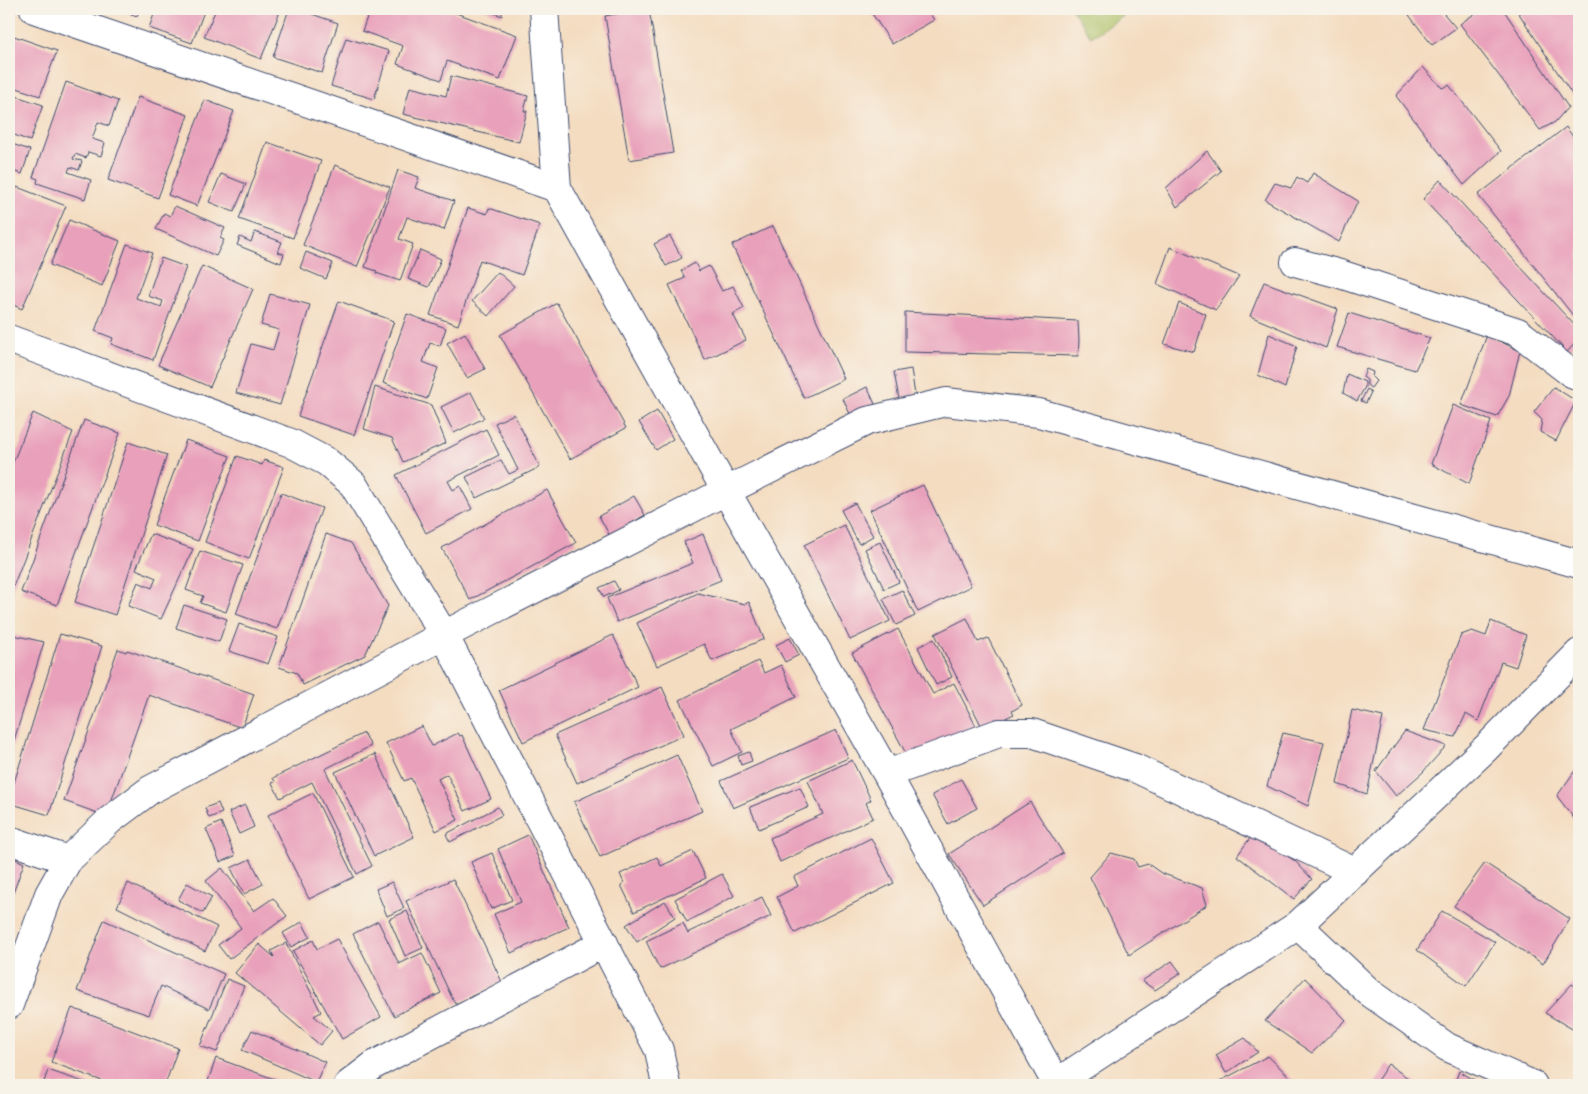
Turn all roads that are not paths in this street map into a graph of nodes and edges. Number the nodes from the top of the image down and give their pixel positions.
1 (34, 9) edge
2 (544, 9) edge
3 (557, 188) junction
4 (1295, 262) dead end
5 (9, 339) edge
6 (1579, 376) edge
7 (726, 491) junction
8 (1579, 564) edge
9 (444, 635) junction
10 (1579, 653) edge
11 (887, 774) junction
12 (9, 840) edge
13 (68, 860) junction
14 (1354, 872) junction
15 (1298, 924) junction
16 (604, 943) junction
17 (9, 1005) edge
18 (1055, 1084) edge
19 (348, 1085) edge
20 (666, 1085) edge
21 (1533, 1085) edge

1 - 3 street
2 - 3 street
3 - 7 street
4 - 6 street
5 - 9 street
7 - 8 street
7 - 9 street
7 - 11 street
9 - 13 street
9 - 16 street
10 - 14 street
11 - 14 street
11 - 18 street
12 - 13 street
13 - 17 street
14 - 15 street
15 - 18 street
15 - 21 street
16 - 19 street
16 - 20 street

